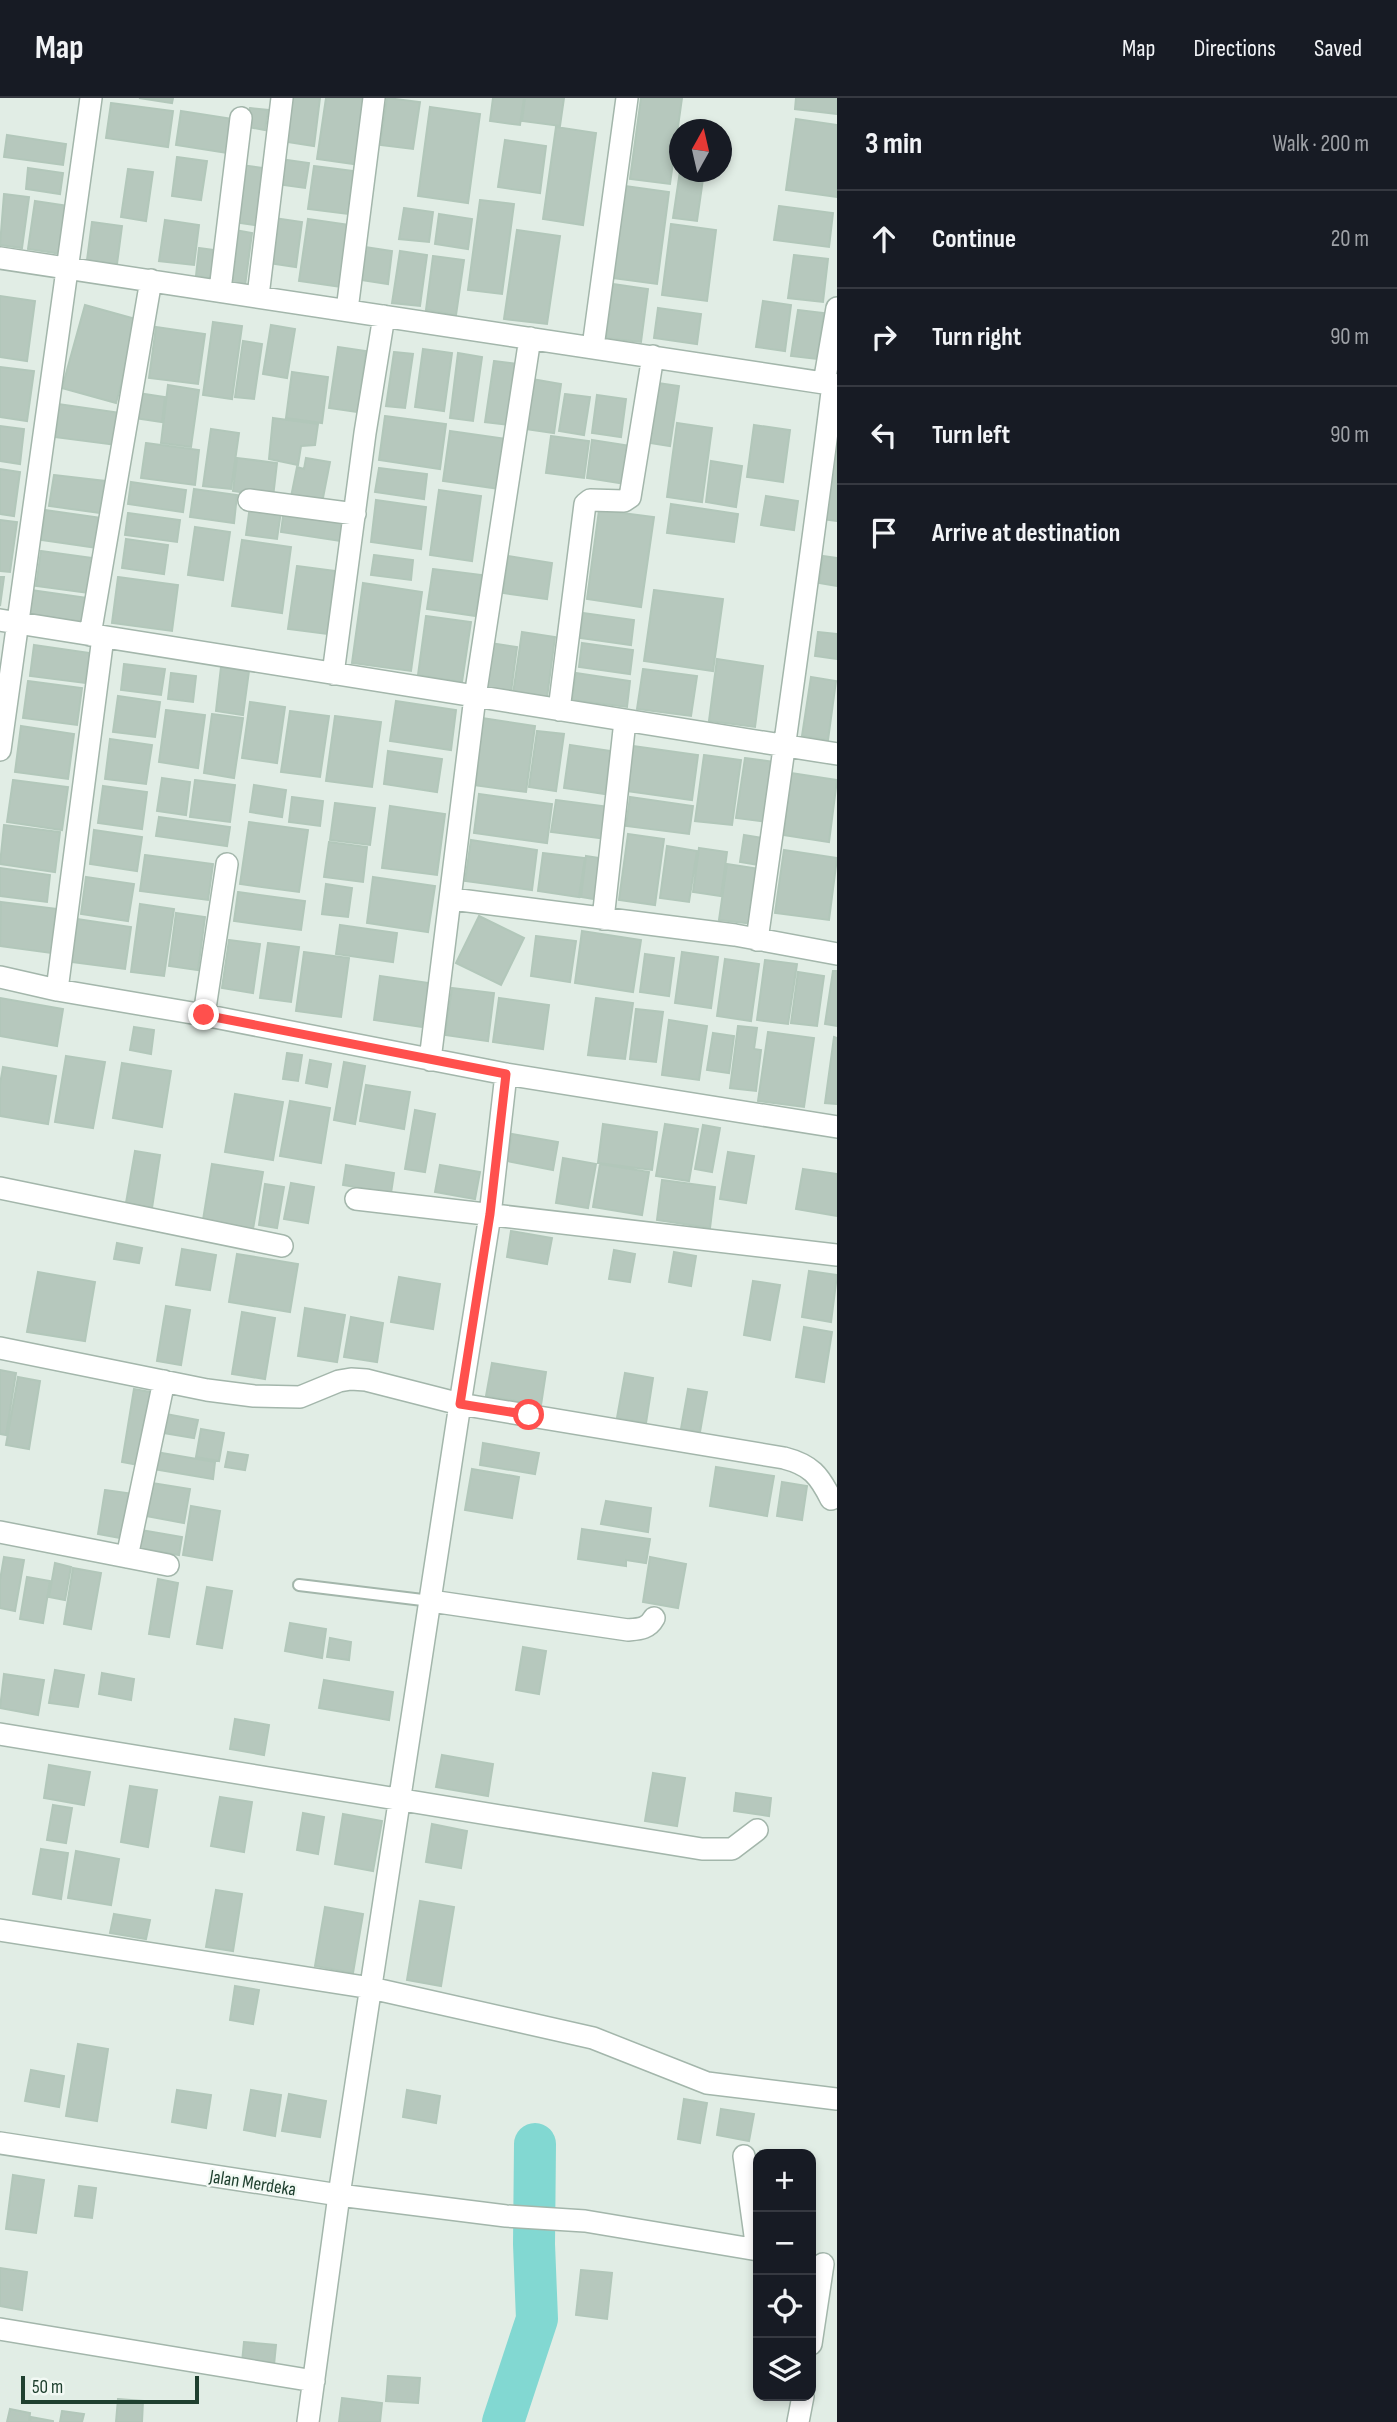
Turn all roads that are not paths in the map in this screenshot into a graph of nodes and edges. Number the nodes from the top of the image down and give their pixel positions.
1 (91, 98) edge
2 (282, 98) edge
3 (374, 98) edge
4 (626, 98) edge
5 (241, 118) dead end
6 (0, 258) edge
7 (68, 268) junction
8 (151, 280) junction
9 (220, 290) junction
10 (258, 296) junction
11 (837, 308) edge
12 (346, 310) junction
13 (384, 316) junction
14 (530, 338) junction
15 (593, 347) junction
16 (653, 356) junction
17 (831, 384) edge
18 (249, 500) dead end
19 (355, 514) junction
20 (8, 621) edge
21 (97, 636) junction
22 (333, 674) junction
23 (475, 697) junction
24 (558, 710) junction
25 (625, 721) junction
26 (783, 745) junction
27 (0, 750) edge
28 (837, 754) edge
29 (227, 864) dead end
30 (452, 900) junction
31 (603, 919) junction
32 (757, 940) junction
33 (837, 954) edge
34 (0, 976) edge
35 (57, 990) junction
36 (204, 1015) junction
37 (430, 1060) junction
38 (506, 1074) junction
39 (837, 1126) edge
40 (0, 1188) edge
41 (356, 1199) dead end
42 (490, 1214) junction
43 (282, 1246) dead end
44 (837, 1255) edge
45 (0, 1348) edge
46 (164, 1381) junction
47 (460, 1404) junction
48 (831, 1500) dead end
49 (0, 1532) edge
50 (127, 1557) junction
51 (168, 1565) dead end
52 (299, 1585) dead end
53 (430, 1601) junction
54 (654, 1618) dead end
55 (0, 1734) edge
56 (400, 1800) junction
57 (757, 1830) dead end
58 (0, 1930) edge
59 (371, 1988) junction
60 (837, 2099) edge
61 (0, 2143) edge
62 (744, 2156) dead end
63 (339, 2195) junction
64 (753, 2221) edge
65 (753, 2249) edge
66 (824, 2264) edge
67 (0, 2329) edge
68 (812, 2338) edge
69 (314, 2381) junction
70 (802, 2401) edge
71 (308, 2422) edge
72 (799, 2422) edge

1 - 7 street
2 - 10 street
3 - 12 street
4 - 15 street
5 - 9 street
6 - 7 street
7 - 8 street
7 - 20 street
8 - 9 street
8 - 21 street
9 - 10 street
10 - 12 street
11 - 17 street
12 - 13 street
13 - 14 street
13 - 19 street
14 - 15 street
14 - 23 street
15 - 16 street
16 - 17 street
16 - 24 street
17 - 26 street
18 - 19 street
19 - 22 street
20 - 21 street
20 - 27 street
21 - 22 street
21 - 35 street
22 - 23 street
23 - 24 street
23 - 30 street
24 - 25 street
25 - 26 street
25 - 31 street
26 - 28 street
26 - 32 street
29 - 36 street
30 - 31 street
30 - 37 street
31 - 32 street
32 - 33 street
34 - 35 street
35 - 36 street
36 - 37 street
37 - 38 street
38 - 39 street
38 - 42 street
40 - 43 street
41 - 42 street
42 - 44 street
42 - 47 street
45 - 46 street
46 - 47 street
46 - 50 street
47 - 48 street
47 - 53 street
49 - 50 street
50 - 51 street
52 - 53 lane
53 - 54 street
53 - 56 street
55 - 56 street
56 - 57 street
56 - 59 street
58 - 59 street
59 - 60 street
59 - 63 street
61 - 63 street, Jalan Merdeka
62 - 64 street
63 - 65 street, Jalan Merdeka
63 - 69 street
66 - 68 street
67 - 69 street
69 - 71 street
70 - 72 street

